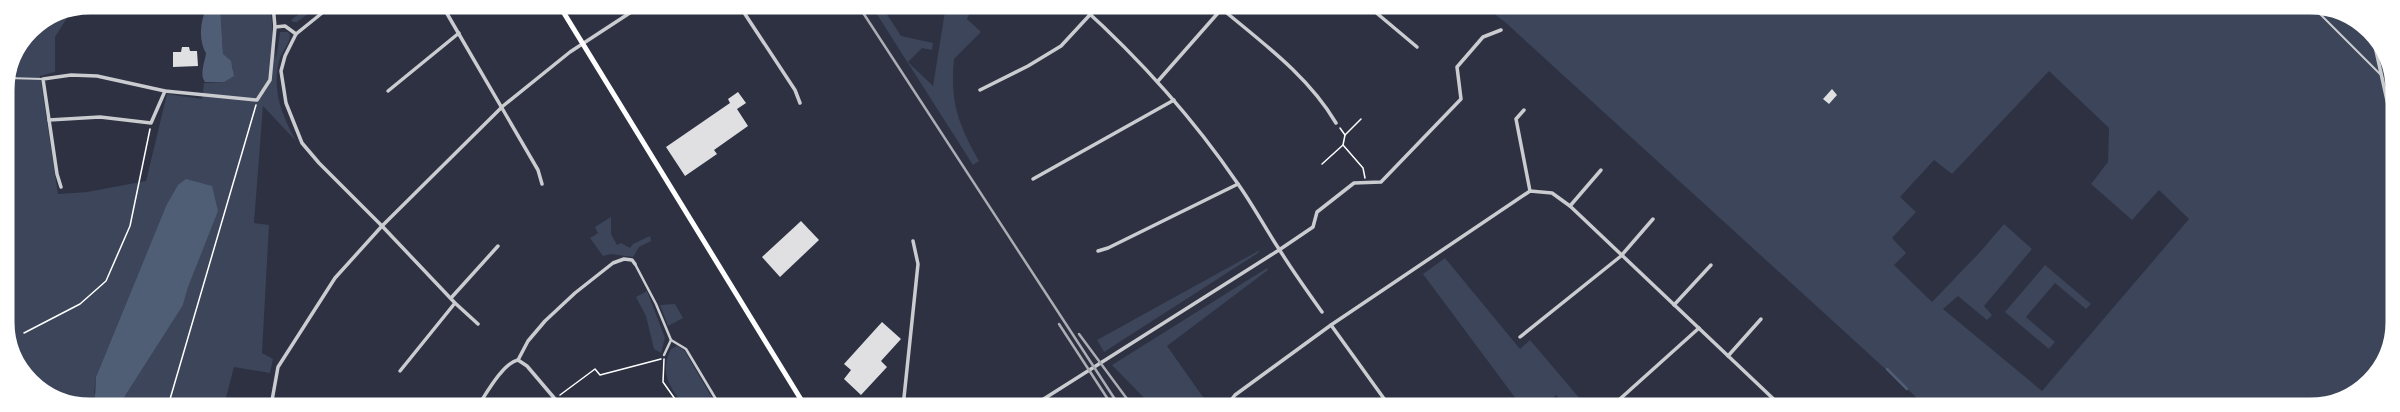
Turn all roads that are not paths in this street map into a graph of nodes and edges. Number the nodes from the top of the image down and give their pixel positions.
1 (274, 12) edge
2 (323, 12) edge
3 (446, 12) edge
4 (563, 12) edge
5 (631, 12) edge
6 (745, 12) edge
7 (1088, 12) edge
8 (1093, 12) edge
9 (1219, 12) edge
10 (1226, 12) edge
11 (1375, 12) edge
12 (2319, 13) edge
13 (1091, 15) junction
14 (275, 26) junction
15 (1501, 30) dead end
16 (459, 33) junction
17 (296, 34) junction
18 (582, 43) junction
19 (1417, 47) dead end
20 (2375, 47) edge
21 (2381, 74) junction
22 (13, 78) edge
23 (43, 79) junction
24 (1158, 82) junction
25 (980, 90) dead end
26 (388, 91) dead end
27 (164, 92) junction
28 (1174, 100) junction
29 (800, 103) dead end
30 (2388, 105) edge
31 (503, 106) junction
32 (1524, 110) dead end
33 (49, 120) junction
34 (1336, 123) road end
35 (1601, 170) dead end
36 (1033, 179) dead end
37 (542, 184) dead end
38 (1238, 184) junction
39 (61, 186) dead end
40 (1530, 191) junction
41 (1570, 206) junction
42 (1653, 219) dead end
43 (382, 226) junction
44 (913, 241) dead end
45 (498, 246) dead end
46 (1280, 250) junction
47 (1098, 251) dead end
48 (1620, 256) junction
49 (635, 264) joint
50 (1711, 265) dead end
51 (451, 298) junction
52 (455, 303) junction
53 (1674, 305) junction
54 (1322, 312) dead end
55 (1761, 319) dead end
56 (478, 324) dead end
57 (1331, 325) junction
58 (1699, 328) junction
59 (1520, 337) dead end
60 (671, 340) junction
61 (664, 355) road end
62 (1728, 356) junction
63 (518, 360) junction
64 (400, 371) dead end
65 (272, 400) edge
66 (482, 400) edge
67 (556, 400) edge
68 (716, 400) edge
69 (801, 400) edge
70 (904, 400) edge
71 (1041, 400) edge
72 (1231, 400) edge
73 (1385, 400) edge
74 (1619, 400) edge
75 (1774, 400) edge

1 - 14 street
2 - 17 street
3 - 16 street
4 - 18 main road
5 - 18 street
6 - 29 street
7 - 13 street
8 - 13 street
9 - 24 street
10 - 34 street
11 - 19 street
12 - 21 lane
13 - 24 street
13 - 25 street
14 - 17 street
14 - 27 street
15 - 46 street
16 - 26 street
16 - 31 street
17 - 43 street
18 - 31 street
18 - 69 main road
20 - 21 street
21 - 30 street
22 - 23 lane
23 - 27 street
23 - 33 street
24 - 28 street
27 - 33 street
28 - 36 street
28 - 38 street
31 - 37 street
31 - 43 street
32 - 40 street
33 - 39 street
35 - 41 street
38 - 46 street
38 - 47 street
40 - 41 street
40 - 57 street
41 - 48 street
42 - 48 street
43 - 51 street
43 - 65 street
44 - 70 street
45 - 51 street
46 - 54 street
46 - 71 street
48 - 53 street
48 - 59 street
49 - 60 street
49 - 63 street
50 - 53 street
51 - 52 street
52 - 56 street
52 - 64 street
53 - 58 street
55 - 62 street
57 - 72 street
57 - 73 street
58 - 62 street
58 - 74 street
60 - 61 street
60 - 68 street
62 - 75 street
63 - 66 street
63 - 67 street

